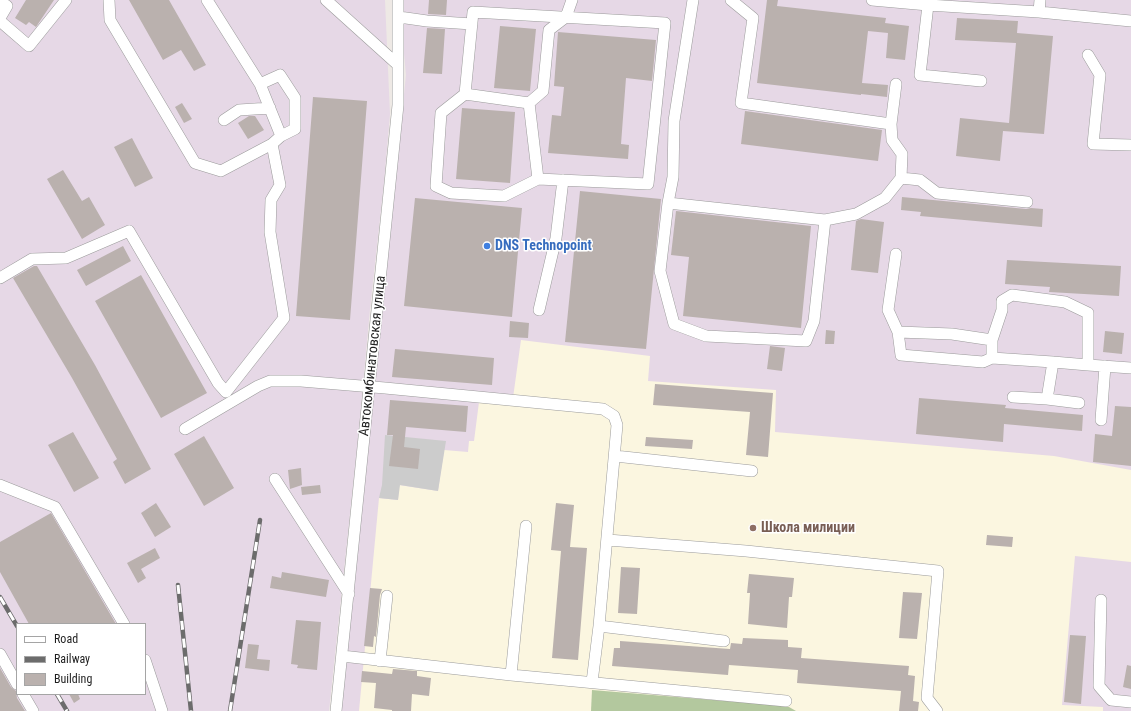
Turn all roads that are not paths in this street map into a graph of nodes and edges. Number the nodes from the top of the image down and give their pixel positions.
1 (66, 0) edge
2 (108, 0) edge
3 (207, 0) edge
4 (326, 0) edge
5 (398, 0) edge
6 (572, 0) edge
7 (693, 0) edge
8 (731, 0) edge
9 (872, 0) edge
10 (1040, 0) edge
11 (6, 2) edge
12 (928, 5) junction
13 (1039, 12) junction
14 (399, 17) junction
15 (566, 17) junction
16 (0, 20) edge
17 (1131, 21) edge
18 (472, 24) junction
19 (1088, 55) dead end
20 (397, 64) junction
21 (981, 81) dead end
22 (260, 84) junction
23 (896, 84) dead end
24 (465, 94) junction
25 (529, 104) junction
26 (270, 108) junction
27 (224, 120) dead end
28 (892, 124) junction
29 (281, 136) junction
30 (272, 144) junction
31 (1131, 145) edge
32 (538, 178) junction
33 (901, 178) junction
34 (563, 180) junction
35 (1027, 202) dead end
36 (668, 203) junction
37 (825, 220) junction
38 (896, 254) dead end
39 (0, 278) edge
40 (539, 310) dead end
41 (898, 332) junction
42 (992, 340) junction
43 (992, 358) junction
44 (1053, 362) junction
45 (1088, 365) junction
46 (1105, 366) junction
47 (1131, 368) edge
48 (369, 387) junction
49 (229, 397) junction
50 (1013, 397) dead end
51 (1047, 399) junction
52 (1079, 403) dead end
53 (1101, 420) dead end
54 (185, 429) dead end
55 (615, 456) junction
56 (752, 471) dead end
57 (275, 479) dead end
58 (0, 484) edge
59 (526, 526) dead end
60 (608, 540) junction
61 (349, 594) junction
62 (387, 596) dead end
63 (1102, 600) dead end
64 (123, 623) edge
65 (600, 626) junction
66 (724, 641) dead end
67 (0, 654) edge
68 (342, 656) junction
69 (380, 661) junction
70 (146, 663) edge
71 (511, 675) junction
72 (16, 682) edge
73 (592, 682) junction
74 (24, 695) edge
75 (786, 701) dead end
76 (1131, 702) edge
77 (33, 711) edge
78 (162, 711) edge
79 (336, 711) edge
80 (937, 711) edge

1 - 16 street
2 - 30 street
3 - 22 street
4 - 20 street
5 - 14 street, Автокомбинатовская улица
6 - 15 street
7 - 36 street
8 - 28 street
9 - 12 street
10 - 13 street
11 - 16 street
12 - 13 street
12 - 21 street
13 - 17 street
14 - 18 street
14 - 20 street, Автокомбинатовская улица
15 - 18 street
15 - 25 street
15 - 34 street
18 - 24 street
19 - 31 street
20 - 48 street, Автокомбинатовская улица
22 - 26 street
22 - 29 street
23 - 28 street
24 - 25 street
24 - 32 street
25 - 32 street
26 - 27 street
26 - 29 street
28 - 33 street
29 - 30 street
30 - 49 street
32 - 34 street
33 - 35 street
33 - 37 street
34 - 40 street
36 - 37 street
36 - 37 street
38 - 41 street
39 - 49 street
41 - 42 street
41 - 43 street
42 - 43 street
42 - 45 street
43 - 44 street
44 - 45 street
44 - 51 street
45 - 46 street
46 - 47 street
46 - 53 street
48 - 49 street
48 - 55 street
48 - 61 street, Автокомбинатовская улица
49 - 54 street
50 - 51 street
51 - 52 street
55 - 56 street
55 - 60 street
57 - 61 street
58 - 64 street
59 - 71 street
60 - 65 street
60 - 80 street
61 - 68 street, Автокомбинатовская улица
62 - 69 street
63 - 76 street
65 - 66 street
65 - 73 street
67 - 72 street
68 - 69 street
68 - 79 street, Автокомбинатовская улица
69 - 71 street
70 - 78 street
71 - 73 street
73 - 75 street
74 - 77 street

